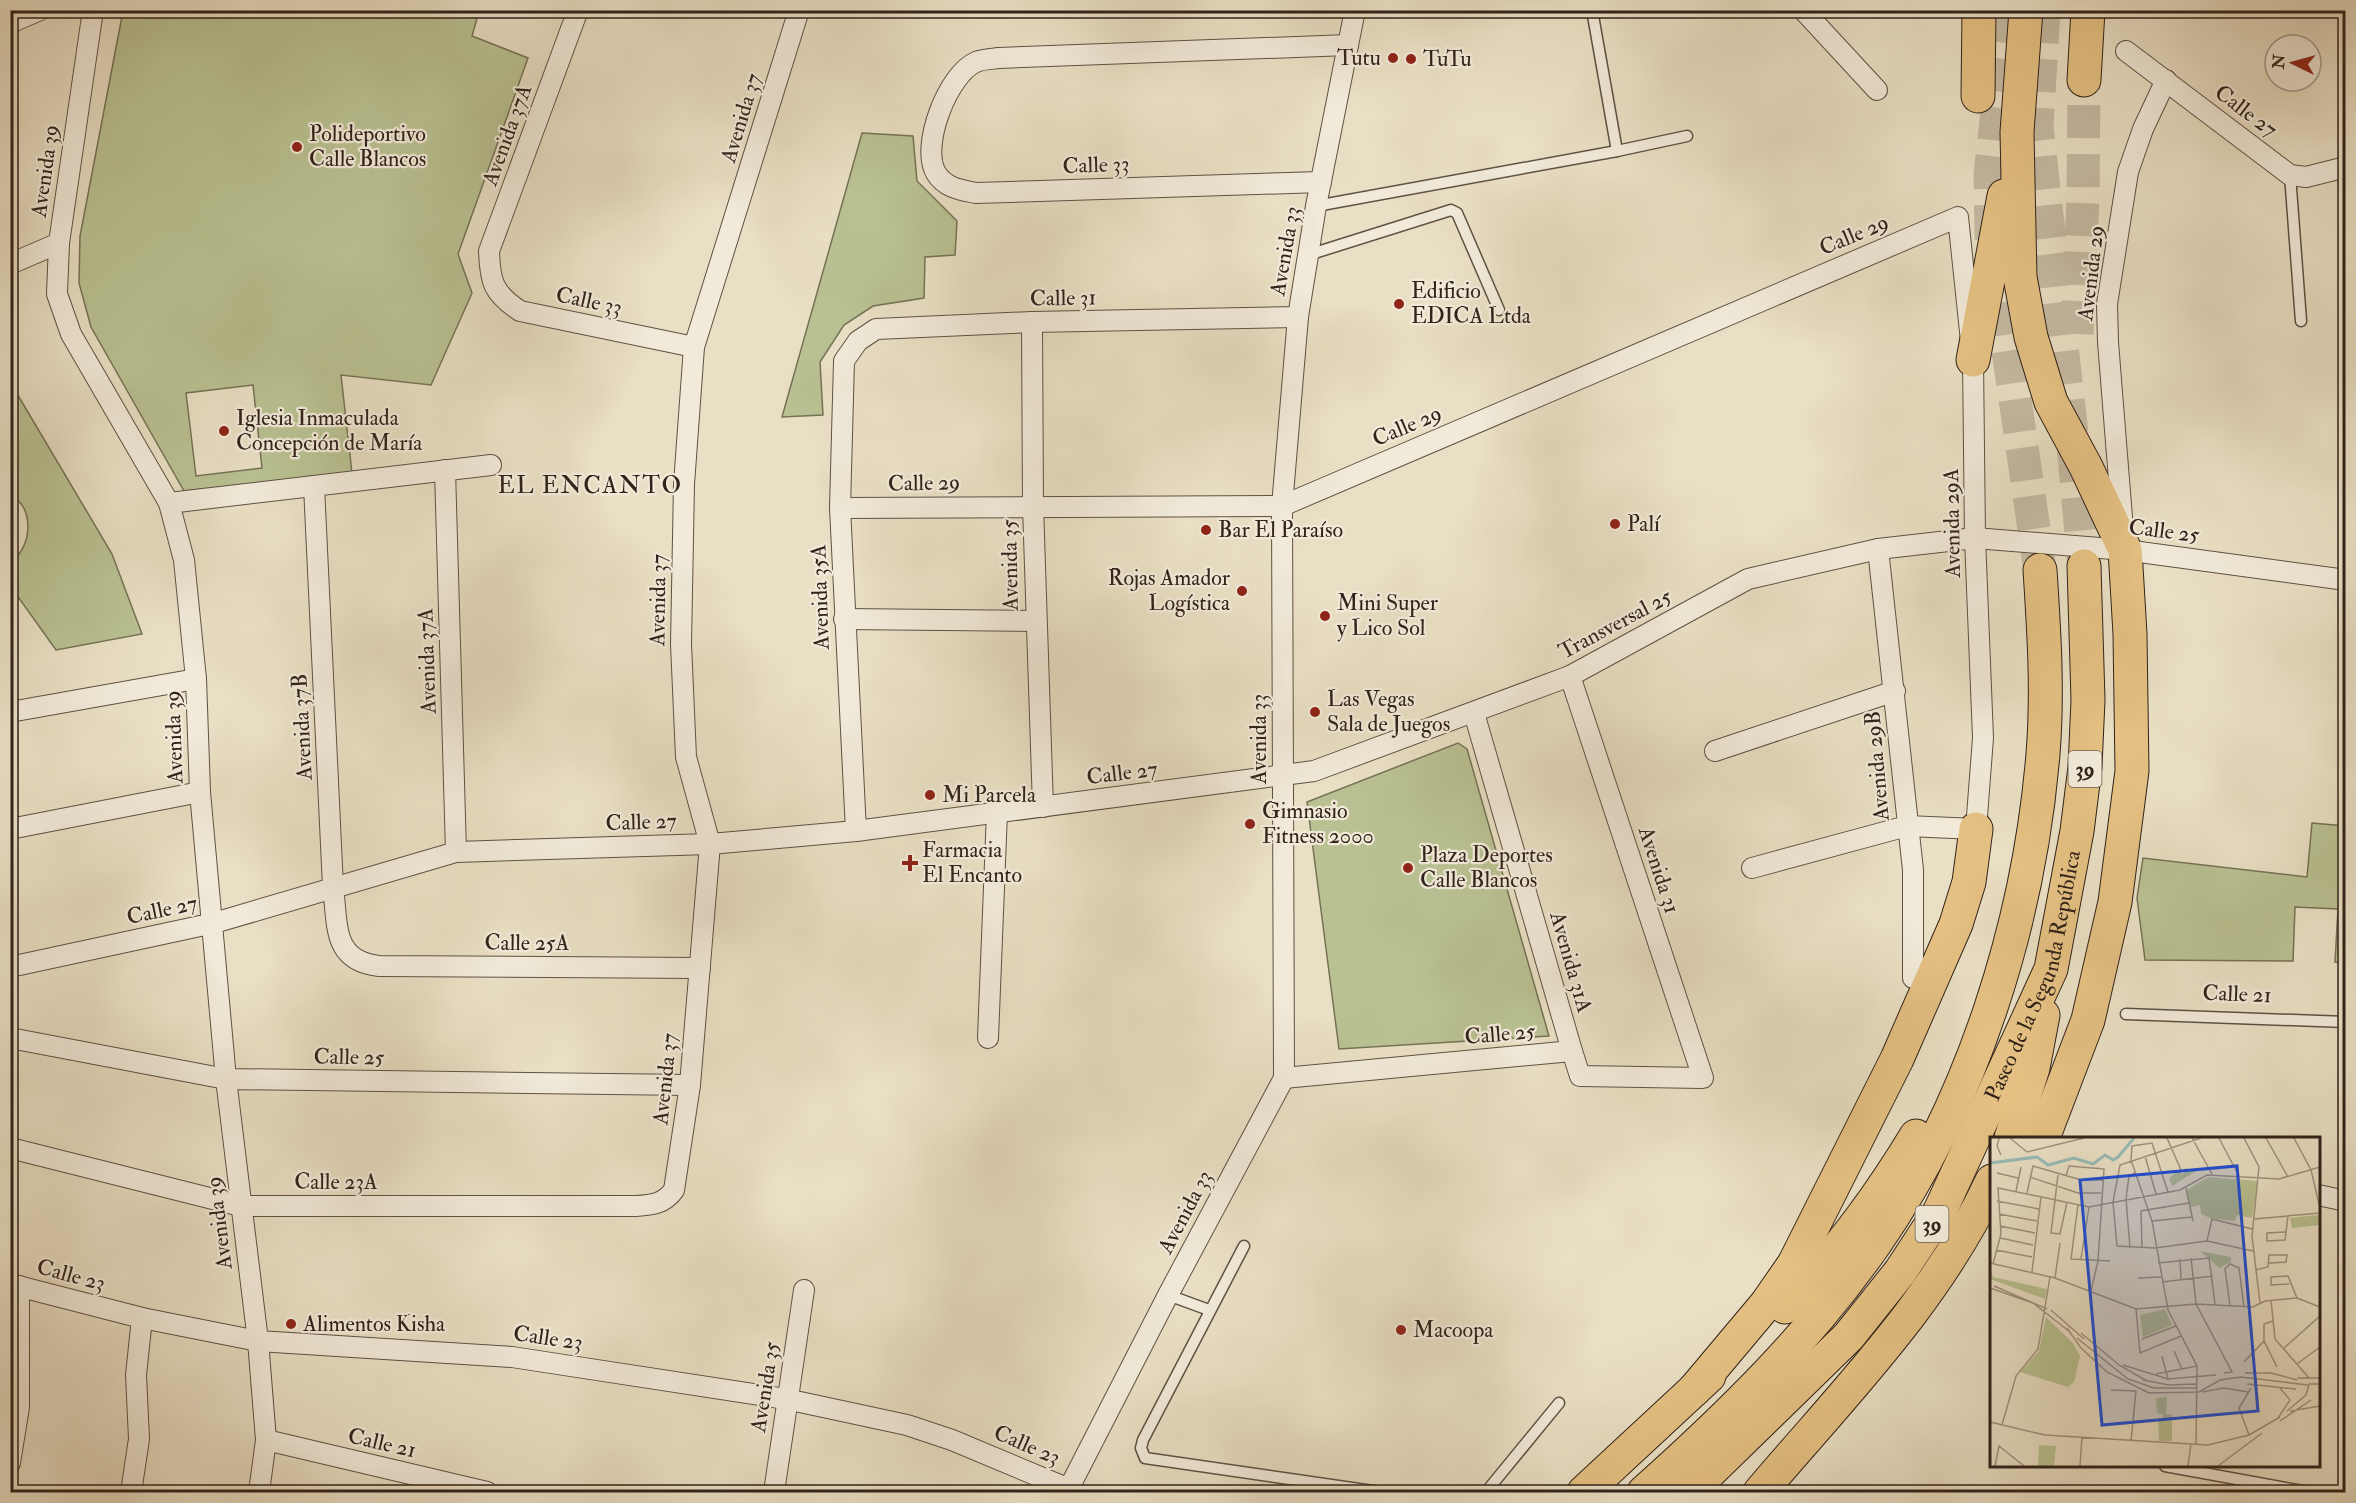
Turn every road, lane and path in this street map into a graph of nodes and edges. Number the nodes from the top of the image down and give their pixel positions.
1 (40, 10) edge
2 (93, 10) edge
3 (578, 10) edge
4 (799, 10) edge
5 (1356, 10) edge
6 (1592, 10) edge
7 (1803, 10) edge
8 (1980, 10) edge
9 (2026, 10) edge
10 (2088, 10) edge
11 (10, 23) edge
12 (1348, 45) junction
13 (2126, 51) dead end
14 (2084, 80) tunnel mouth
15 (2166, 80) junction
16 (1876, 90) dead end
17 (1978, 96) dead end
18 (2017, 132) junction
19 (1687, 136) dead end
20 (1617, 151) junction
21 (2346, 167) edge
22 (2290, 175) junction
23 (1321, 182) junction
24 (1316, 206) junction
25 (1958, 217) joint
26 (59, 243) junction
27 (1308, 255) junction
28 (10, 264) edge
29 (490, 277) joint
30 (1499, 310) dead end
31 (1298, 317) junction
32 (2301, 321) dead end
33 (1032, 322) junction
34 (694, 347) junction
35 (1973, 360) junction
36 (844, 361) joint
37 (491, 465) dead end
38 (445, 470) junction
39 (314, 486) junction
40 (169, 503) junction
41 (1033, 506) junction
42 (1282, 506) junction
43 (840, 508) junction
44 (1975, 538) junction
45 (1878, 549) junction
46 (2125, 550) junction
47 (2084, 566) tunnel mouth
48 (2040, 570) tunnel mouth
49 (2346, 580) edge
50 (844, 619) junction
51 (1036, 621) junction
52 (1570, 676) junction
53 (196, 679) junction
54 (1895, 691) junction
55 (10, 712) edge
56 (1474, 713) junction
57 (1714, 751) dead end
58 (1283, 777) junction
59 (200, 792) junction
60 (1043, 807) junction
61 (997, 812) junction
62 (1907, 826) junction
63 (1976, 829) junction
64 (10, 830) edge
65 (856, 831) junction
66 (710, 843) junction
67 (456, 852) junction
68 (1752, 868) dead end
69 (333, 887) junction
70 (213, 923) junction
71 (355, 961) joint
72 (10, 967) edge
73 (700, 968) junction
74 (2051, 969) junction
75 (1913, 978) dead end
76 (2126, 1014) dead end
77 (2346, 1022) edge
78 (1982, 1028) junction
79 (10, 1038) edge
80 (988, 1038) dead end
81 (1572, 1051) junction
82 (1284, 1078) junction
83 (226, 1079) junction
84 (690, 1085) junction
85 (2011, 1137) edge
86 (2043, 1137) edge
87 (10, 1148) edge
88 (1990, 1185) edge
89 (2320, 1195) edge
90 (668, 1198) joint
91 (2346, 1201) edge
92 (241, 1206) junction
93 (1990, 1237) edge
94 (1244, 1246) dead end
95 (15, 1285) edge
96 (804, 1290) dead end
97 (1168, 1295) junction
98 (1209, 1310) junction
99 (142, 1318) junction
100 (258, 1341) junction
101 (1694, 1390) junction
102 (786, 1399) junction
103 (1559, 1403) dead end
104 (1738, 1426) junction
105 (266, 1440) junction
106 (10, 1463) edge
107 (2170, 1467) edge
108 (1068, 1491) edge
109 (131, 1492) edge
110 (259, 1492) edge
111 (487, 1492) edge
112 (774, 1492) edge
113 (1380, 1492) edge
114 (1485, 1492) edge
115 (1584, 1492) edge
116 (1644, 1492) edge
117 (1689, 1492) edge
118 (1760, 1492) edge
119 (1771, 1492) edge
120 (2308, 1492) edge

1 - 11 street
2 - 26 street, Avenida 39
3 - 29 street, Avenida 37A
4 - 34 street, Avenida 37
5 - 12 street, Avenida 33
6 - 20 lane
7 - 16 street
8 - 17 highway
9 - 18 highway
10 - 14 highway
12 - 23 street, Avenida 33
12 - 23 street, Calle 33
13 - 15 street, Calle 27
15 - 22 street, Calle 27
15 - 46 street, Avenida 29
18 - 35 highway
18 - 46 highway
19 - 20 lane
20 - 24 lane
21 - 22 street
22 - 32 lane
23 - 24 street, Avenida 33
24 - 27 street, Avenida 33
25 - 35 street, Avenida 29A
25 - 42 street, Calle 29
26 - 28 street
26 - 40 street, Avenida 39
27 - 30 lane
27 - 31 street, Avenida 33
29 - 34 street, Calle 33
31 - 33 street, Calle 31
31 - 42 street, Avenida 33
33 - 36 street, Calle 31
33 - 41 street, Avenida 35
34 - 66 street, Avenida 37
35 - 44 street, Avenida 29A
36 - 43 street, Avenida 35A
37 - 38 street
38 - 39 street
38 - 67 street, Avenida 37A
39 - 40 street
39 - 69 street, Avenida 37B
40 - 53 street, Avenida 39
41 - 42 street, Calle 29
41 - 43 street, Calle 29
41 - 51 street, Avenida 35
42 - 58 street, Avenida 33
43 - 50 street, Avenida 35A
44 - 45 street, Transversal 25
44 - 46 street, Calle 25
44 - 63 street, Avenida 29A
45 - 52 street, Transversal 25
45 - 54 street, Avenida 29B
46 - 49 street, Calle 25
46 - 86 highway
47 - 74 highway, Paseo de la Segunda República / 39
48 - 78 highway, Paseo de la Segunda República / 39
50 - 51 street
50 - 65 street, Avenida 35A
51 - 60 street, Avenida 35
52 - 56 street, Transversal 25
52 - 81 street, Avenida 31
53 - 55 street
53 - 59 street, Avenida 39
54 - 57 street
54 - 62 street, Avenida 29B
56 - 58 street, Transversal 25
56 - 81 street, Avenida 31A
58 - 60 street, Calle 27
58 - 82 street, Avenida 33
59 - 64 street
59 - 70 street, Avenida 39
60 - 61 street, Calle 27
61 - 65 street, Calle 27
61 - 80 street
62 - 63 street
62 - 68 street
62 - 75 street, Avenida 29B
63 - 101 highway
65 - 66 street, Calle 27
66 - 67 street, Calle 27
66 - 73 street, Avenida 37
67 - 69 street, Calle 27
69 - 70 street, Calle 27
69 - 71 street, Avenida 37B
70 - 72 street, Calle 27
70 - 83 street, Avenida 39
71 - 73 street, Calle 25A
73 - 84 street, Avenida 37
74 - 85 highway
74 - 104 highway, Paseo de la Segunda República / 39
76 - 77 lane, Calle 21
78 - 101 highway
78 - 104 highway, Paseo de la Segunda República / 39
79 - 83 street, Calle 25
81 - 82 street, Calle 25
82 - 97 street, Avenida 33
83 - 84 street, Calle 25
83 - 92 street, Avenida 39
84 - 90 street, Avenida 37
87 - 92 street, Calle 23A
88 - 118 highway
89 - 91 street
90 - 92 street, Calle 23A
92 - 100 street, Avenida 39
93 - 119 highway
94 - 98 lane
95 - 99 street, Calle 23
95 - 106 street
96 - 102 street, Avenida 35
97 - 98 lane
97 - 108 street, Avenida 33
98 - 113 lane
99 - 100 street, Calle 23
99 - 109 street
100 - 102 street, Calle 23
100 - 105 street, Avenida 39
101 - 115 highway
102 - 108 street, Calle 23
102 - 112 street, Avenida 35
103 - 114 lane
104 - 116 highway, Paseo de la Segunda República / 39
104 - 117 highway, Paseo de la Segunda República / 39
105 - 110 street, Avenida 39
105 - 111 street, Calle 21
107 - 120 lane

